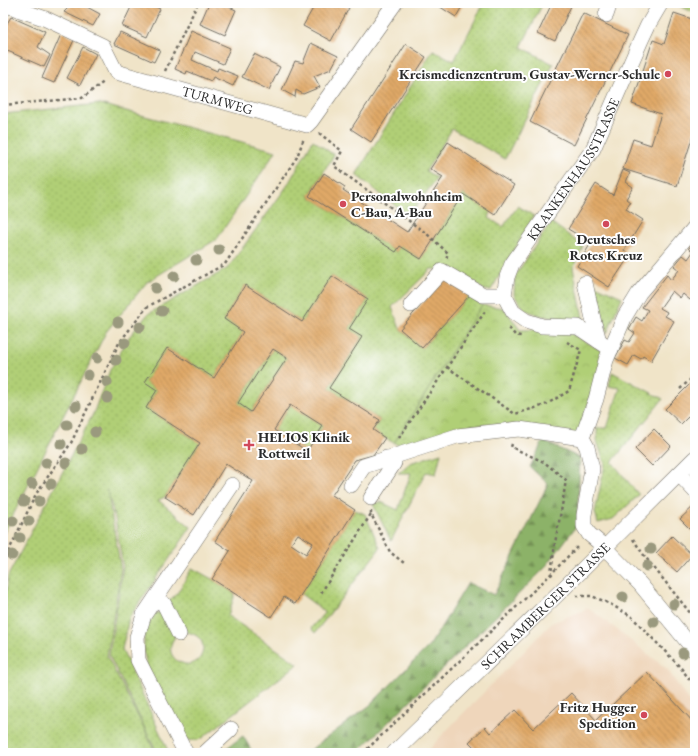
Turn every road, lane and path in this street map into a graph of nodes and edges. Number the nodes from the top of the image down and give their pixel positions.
1 (198, 3) edge
2 (395, 3) edge
3 (661, 3) edge
4 (3, 4) edge
5 (116, 72) junction
6 (158, 84) junction
7 (3, 105) edge
8 (307, 124) junction
9 (695, 227) edge
10 (442, 271) junction
11 (585, 283) dead end
12 (504, 295) junction
13 (411, 305) dead end
14 (505, 323) dead end
15 (523, 336) dead end
16 (562, 339) dead end
17 (605, 345) junction
18 (447, 367) junction
19 (695, 380) edge
20 (680, 389) dead end
21 (519, 429) junction
22 (399, 438) dead end
23 (582, 438) junction
24 (386, 458) junction
25 (695, 458) edge
26 (678, 474) junction
27 (351, 485) dead end
28 (232, 486) dead end
29 (695, 491) edge
30 (371, 498) joint
31 (371, 514) junction
32 (626, 526) junction
33 (589, 534) junction
34 (604, 548) junction
35 (3, 563) edge
36 (404, 563) dead end
37 (551, 574) junction
38 (565, 587) junction
39 (322, 593) dead end
40 (155, 599) junction
41 (695, 619) edge
42 (179, 634) dead end
43 (695, 651) edge
44 (695, 687) edge
45 (231, 729) dead end
46 (186, 753) edge
47 (205, 753) edge
48 (363, 753) edge
49 (394, 753) edge

1 - 6 path
2 - 8 street
3 - 12 street, KRANKENHAUSSTRASSE
4 - 5 street
5 - 6 street, TURMWEG
5 - 7 path
6 - 8 street, TURMWEG
8 - 10 path
8 - 35 path
9 - 17 street
10 - 12 street
10 - 13 street
11 - 17 street
12 - 17 street
12 - 18 path
14 - 15 path
16 - 18 path
17 - 23 street
18 - 22 path
19 - 20 path
21 - 23 street
21 - 24 street
21 - 37 path
23 - 33 street
24 - 27 street
24 - 30 street
25 - 26 street, SCHRAMBERGER STRASSE
26 - 29 street
26 - 32 street, SCHRAMBERGER STRASSE
28 - 40 street
30 - 31 path
31 - 36 path
31 - 39 path
32 - 34 street, SCHRAMBERGER STRASSE
32 - 41 path
33 - 34 street
33 - 37 path
34 - 38 street, SCHRAMBERGER STRASSE
34 - 43 street
37 - 38 path
37 - 48 path
38 - 44 path
38 - 49 street, SCHRAMBERGER STRASSE
40 - 42 street
40 - 46 street
45 - 47 street

